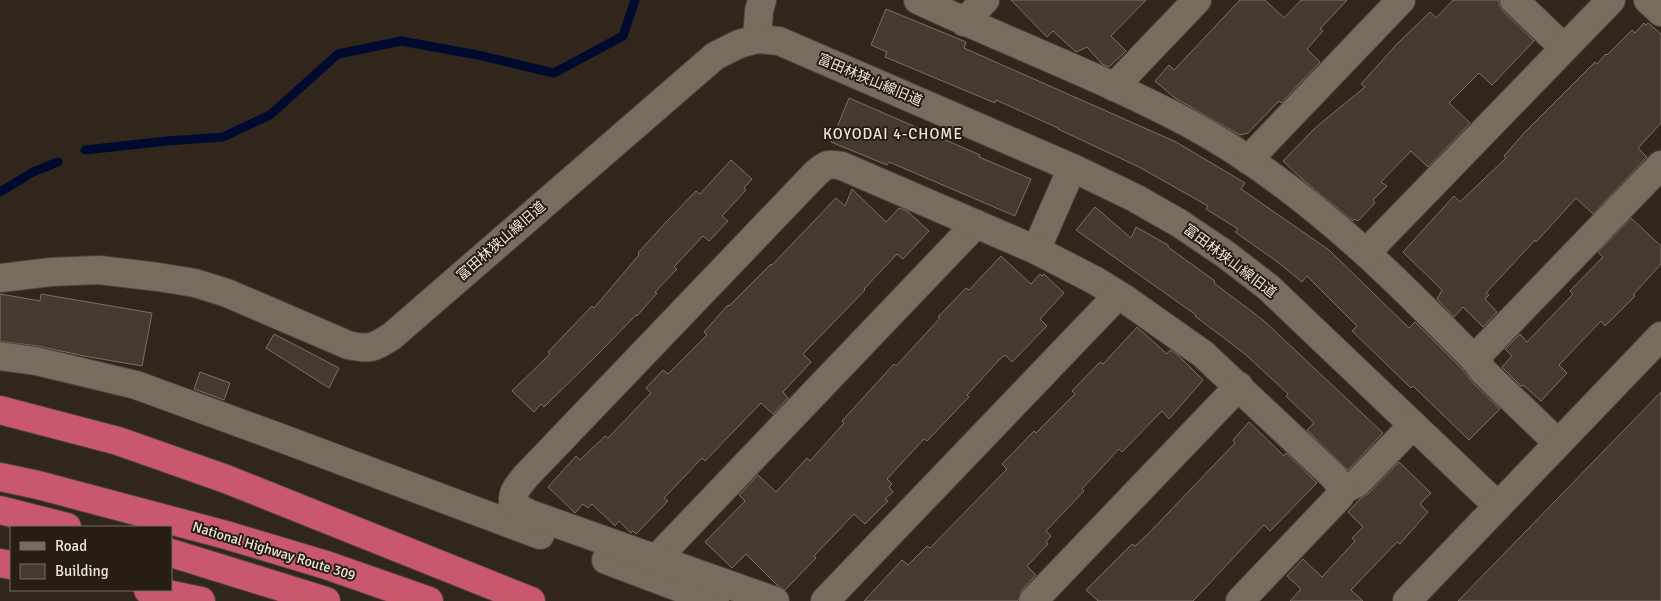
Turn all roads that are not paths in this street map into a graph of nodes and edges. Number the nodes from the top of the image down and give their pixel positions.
1 (762, 0) edge
2 (918, 0) edge
3 (985, 0) edge
4 (1197, 0) edge
5 (1401, 0) edge
6 (1514, 0) edge
7 (1611, 0) edge
8 (1648, 0) edge
9 (1661, 12) edge
10 (964, 22) junction
11 (757, 39) junction
12 (1564, 48) junction
13 (1114, 87) junction
14 (1248, 160) junction
15 (1661, 165) edge
16 (1072, 168) junction
17 (976, 224) junction
18 (1036, 250) junction
19 (1366, 253) junction
20 (0, 278) edge
21 (1118, 295) junction
22 (1661, 336) edge
23 (0, 356) edge
24 (1474, 359) junction
25 (1239, 386) junction
26 (0, 410) edge
27 (1413, 425) junction
28 (1558, 443) junction
29 (0, 477) edge
30 (1340, 491) junction
31 (1498, 506) junction
32 (0, 510) edge
33 (63, 526) edge
34 (172, 553) edge
35 (657, 558) junction
36 (153, 591) edge
37 (201, 601) edge
38 (326, 601) edge
39 (429, 601) edge
40 (531, 601) edge
41 (715, 601) edge
42 (776, 601) edge
43 (825, 601) edge
44 (1033, 601) edge
45 (1240, 601) edge
46 (1407, 601) edge

1 - 11 street
2 - 10 street
3 - 10 street
4 - 13 street
5 - 14 street
6 - 12 street
7 - 12 street
8 - 9 street
10 - 13 street
11 - 16 street, 富田林狭山線旧道
11 - 20 street, 富田林狭山線旧道
12 - 19 street
13 - 14 street
14 - 19 street
15 - 24 street
16 - 18 street
16 - 27 street, 富田林狭山線旧道
17 - 18 street
17 - 35 street
17 - 35 street
18 - 21 street
19 - 24 street
21 - 25 street
21 - 43 street
22 - 28 street
23 - 41 street
24 - 28 street
25 - 30 street
25 - 44 street
26 - 40 highway
27 - 30 street
27 - 31 street, 富田林狭山線旧道
28 - 31 street
29 - 39 highway, National Highway Route 309
30 - 45 street
31 - 46 street
32 - 33 highway
34 - 38 highway
35 - 42 street
36 - 37 highway

